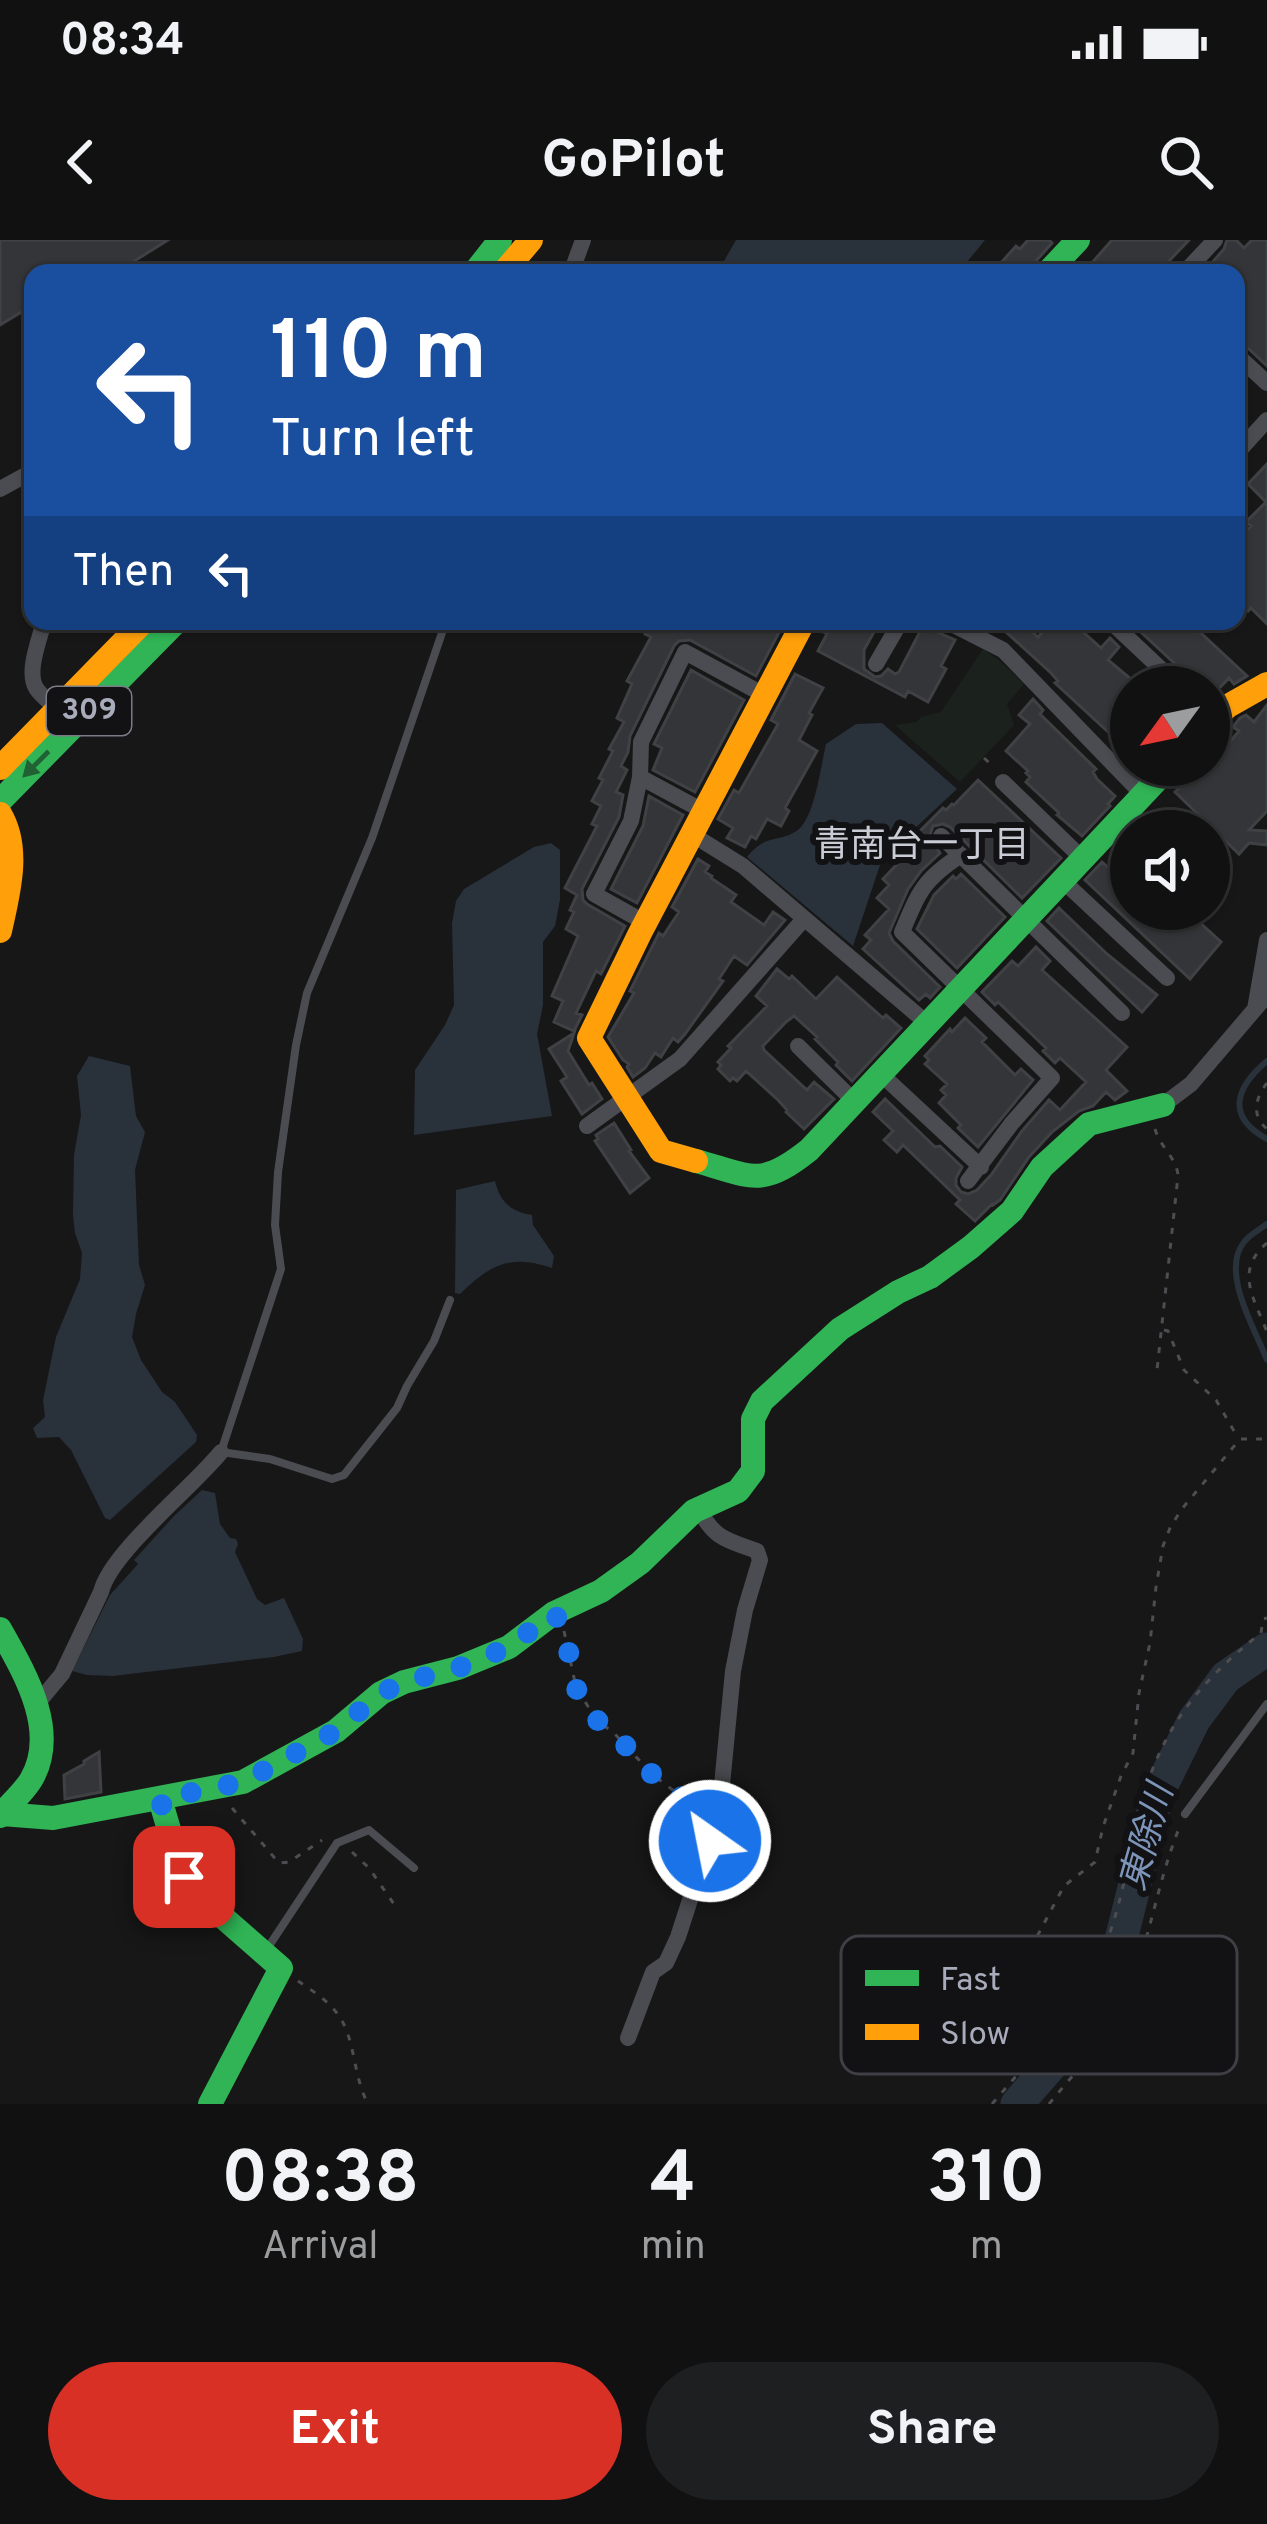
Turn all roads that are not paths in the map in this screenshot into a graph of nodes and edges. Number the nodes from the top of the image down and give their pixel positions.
1 (500, 240) edge
2 (531, 240) edge
3 (1215, 240) edge
4 (481, 264) edge
5 (511, 264) edge
6 (1192, 264) edge
7 (1267, 420) edge
8 (1245, 444) edge
9 (42, 630) edge
10 (135, 630) edge
11 (168, 630) edge
12 (443, 630) edge
13 (799, 630) edge
14 (896, 630) edge
15 (964, 630) edge
16 (1120, 630) edge
17 (876, 664) dead end
18 (1158, 666) edge
19 (1267, 684) edge
20 (766, 696) junction
21 (1230, 705) edge
22 (57, 710) junction
23 (0, 768) edge
24 (640, 777) junction
25 (1003, 782) dead end
26 (1151, 786) edge
27 (1143, 795) junction
28 (0, 801) edge
29 (0, 814) edge
30 (699, 824) junction
31 (941, 836) dead end
32 (961, 855) junction
33 (1083, 859) junction
34 (1063, 880) junction
35 (804, 919) junction
36 (1026, 920) junction
37 (644, 922) junction
38 (0, 931) edge
39 (1267, 940) edge
40 (1167, 978) dead end
41 (960, 989) junction
42 (1267, 995) edge
43 (1255, 1010) junction
44 (1122, 1013) dead end
45 (928, 1024) junction
46 (798, 1046) dead end
47 (881, 1074) junction
48 (627, 1098) junction
49 (856, 1102) junction
50 (1163, 1105) joint
51 (587, 1126) dead end
52 (981, 1166) junction
53 (968, 1181) dead end
54 (450, 1300) dead end
55 (221, 1452) junction
56 (699, 1509) junction
57 (0, 1630) edge
58 (37, 1704) junction
59 (1267, 1704) edge
60 (160, 1799) junction
61 (1185, 1814) road end
62 (1, 1815) edge
63 (414, 1868) dead end
64 (273, 1960) junction
65 (628, 2038) dead end
66 (210, 2104) edge

1 - 4 main road
2 - 5 main road
3 - 6 street
7 - 8 street
9 - 22 street
10 - 22 main road, 309
11 -> 28 main road, 309
12 - 55 lane
13 - 20 main road
14 - 17 street
15 - 27 street
16 - 18 street
19 - 21 main road
20 - 24 street
20 - 30 main road
22 - 23 main road, 309
24 - 30 street
24 - 37 street
25 - 33 street
26 - 27 main road
27 - 33 main road
29 - 38 main road
30 - 35 street
30 - 37 main road
31 - 32 street
32 - 36 street
32 - 41 street
33 - 34 main road
34 - 36 main road
34 - 40 street
35 - 45 street
35 - 48 street
36 - 41 main road
36 - 44 street
37 - 48 main road
39 - 43 street
41 - 45 main road
41 - 52 street
42 - 43 street
43 - 50 street
45 - 47 main road
46 - 49 street
47 - 49 main road
47 - 52 street
48 - 49 main road
48 - 51 street
50 - 56 main road
52 - 53 street
54 - 55 lane
55 - 58 street
56 - 60 main road
56 - 65 street
57 - 58 main road
58 - 62 main road
59 - 61 lane
60 - 62 main road
60 - 64 main road
63 - 64 lane
64 - 66 main road

